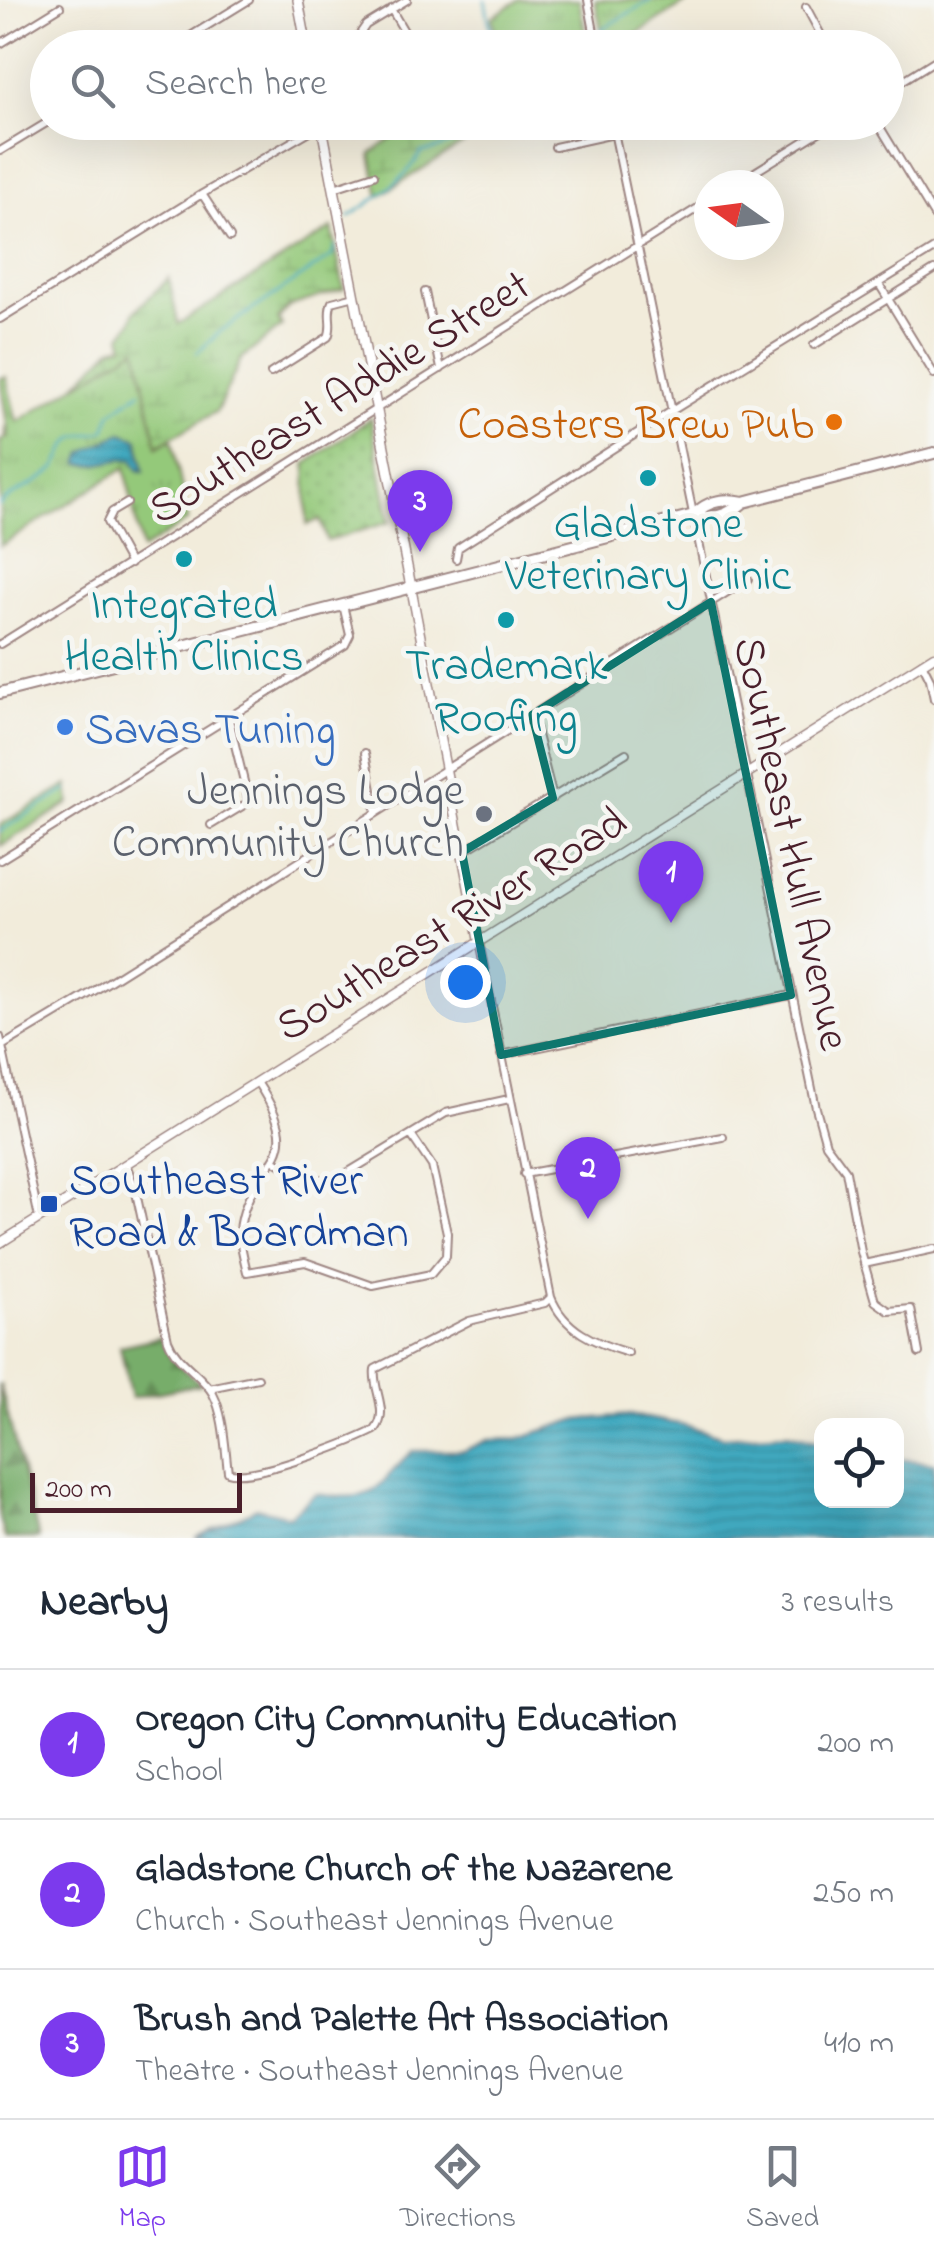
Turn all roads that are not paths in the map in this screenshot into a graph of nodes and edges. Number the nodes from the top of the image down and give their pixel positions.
1 (249, 0) edge
2 (298, 0) edge
3 (407, 0) edge
4 (588, 0) edge
5 (60, 7) dead end
6 (806, 7) dead end
7 (391, 9) junction
8 (200, 30) edge
9 (304, 30) edge
10 (363, 30) edge
11 (403, 30) edge
12 (594, 30) edge
13 (818, 30) edge
14 (0, 44) edge
15 (934, 61) edge
16 (904, 80) edge
17 (30, 133) edge
18 (293, 140) edge
19 (325, 140) edge
20 (587, 140) edge
21 (615, 140) edge
22 (806, 140) edge
23 (888, 140) edge
24 (555, 147) dead end
25 (0, 151) edge
26 (758, 170) edge
27 (374, 175) dead end
28 (334, 188) junction
29 (202, 194) junction
30 (694, 210) edge
31 (934, 216) edge
32 (230, 237) dead end
33 (638, 245) junction
34 (934, 249) edge
35 (934, 270) edge
36 (879, 284) junction
37 (425, 292) dead end
38 (355, 296) junction
39 (888, 299) junction
40 (0, 319) edge
41 (814, 346) dead end
42 (441, 368) junction
43 (271, 372) dead end
44 (934, 374) edge
45 (377, 408) junction
46 (670, 412) junction
47 (934, 453) edge
48 (127, 503) dead end
49 (694, 514) junction
50 (456, 559) dead end
51 (130, 564) junction
52 (748, 579) dead end
53 (411, 588) junction
54 (711, 602) junction
55 (343, 604) junction
56 (0, 644) edge
57 (934, 656) edge
58 (922, 663) junction
59 (0, 693) edge
60 (934, 699) edge
61 (532, 715) junction
62 (228, 716) junction
63 (626, 752) dead end
64 (366, 753) dead end
65 (446, 767) junction
66 (747, 774) junction
67 (552, 798) junction
68 (376, 812) junction
69 (211, 825) dead end
70 (462, 852) junction
71 (0, 860) edge
72 (479, 942) junction
73 (791, 994) junction
74 (0, 1036) edge
75 (2, 1046) edge
76 (500, 1055) junction
77 (256, 1082) junction
78 (509, 1099) junction
79 (411, 1135) junction
80 (723, 1137) dead end
81 (275, 1161) junction
82 (126, 1164) junction
83 (524, 1174) junction
84 (39, 1218) junction
85 (0, 1243) edge
86 (934, 1249) edge
87 (864, 1264) junction
88 (550, 1296) junction
89 (628, 1352) dead end
90 (919, 1354) dead end
91 (258, 1378) dead end
92 (208, 1388) junction

1 - 8 street
2 - 9 main road
3 - 7 street
4 - 12 street
5 - 14 street
6 - 13 street
7 - 10 street
7 - 11 street
15 - 16 street
17 - 25 street
18 - 29 street
19 - 28 main road
20 - 24 street
21 - 33 street, Southeast Hull Avenue
22 - 26 street
23 - 31 street
27 - 28 street
28 - 38 main road
29 - 32 street
29 - 40 street
30 - 33 street, Southeast Addie Street
33 - 42 street, Southeast Addie Street
33 - 46 street, Southeast Hull Avenue
34 - 36 street
35 - 39 street
36 - 39 street
36 - 46 street
37 - 42 street
38 - 43 street
38 - 45 main road
39 - 41 street
39 - 44 street
42 - 45 street, Southeast Addie Street
45 - 51 street, Southeast Addie Street
45 - 53 main road
46 - 49 street, Southeast Hull Avenue
46 - 50 street
47 - 49 main road
48 - 51 street
49 - 53 main road
49 - 54 street, Southeast Hull Avenue
51 - 56 street, Southeast Addie Street
52 - 54 street
53 - 55 main road
53 - 65 street
54 - 61 street
54 - 66 street, Southeast Hull Avenue
55 - 59 main road
55 - 62 street
57 - 58 street, Southeast River Road
58 - 60 street
58 - 66 street, Southeast River Road
61 - 65 street
61 - 67 street
62 - 69 street
62 - 71 street
63 - 67 street
64 - 68 street
65 - 68 street
65 - 70 street
66 - 72 street, Southeast River Road
66 - 73 street, Southeast Hull Avenue
67 - 70 street
68 - 75 street
70 - 72 street
72 - 76 street
72 - 77 street, Southeast River Road
73 - 76 street
73 - 87 street, Southeast Hull Avenue
74 - 75 street
75 - 84 street
76 - 78 street
77 - 81 street
77 - 82 street, Southeast River Road
78 - 79 street
78 - 83 street
79 - 81 street
79 - 81 street
80 - 83 street
82 - 84 street, Southeast River Road
82 - 92 street
83 - 88 street
84 - 85 street, Southeast River Road
86 - 87 street
87 - 90 street, Southeast Hull Avenue
88 - 89 street
88 - 92 street
91 - 92 street

